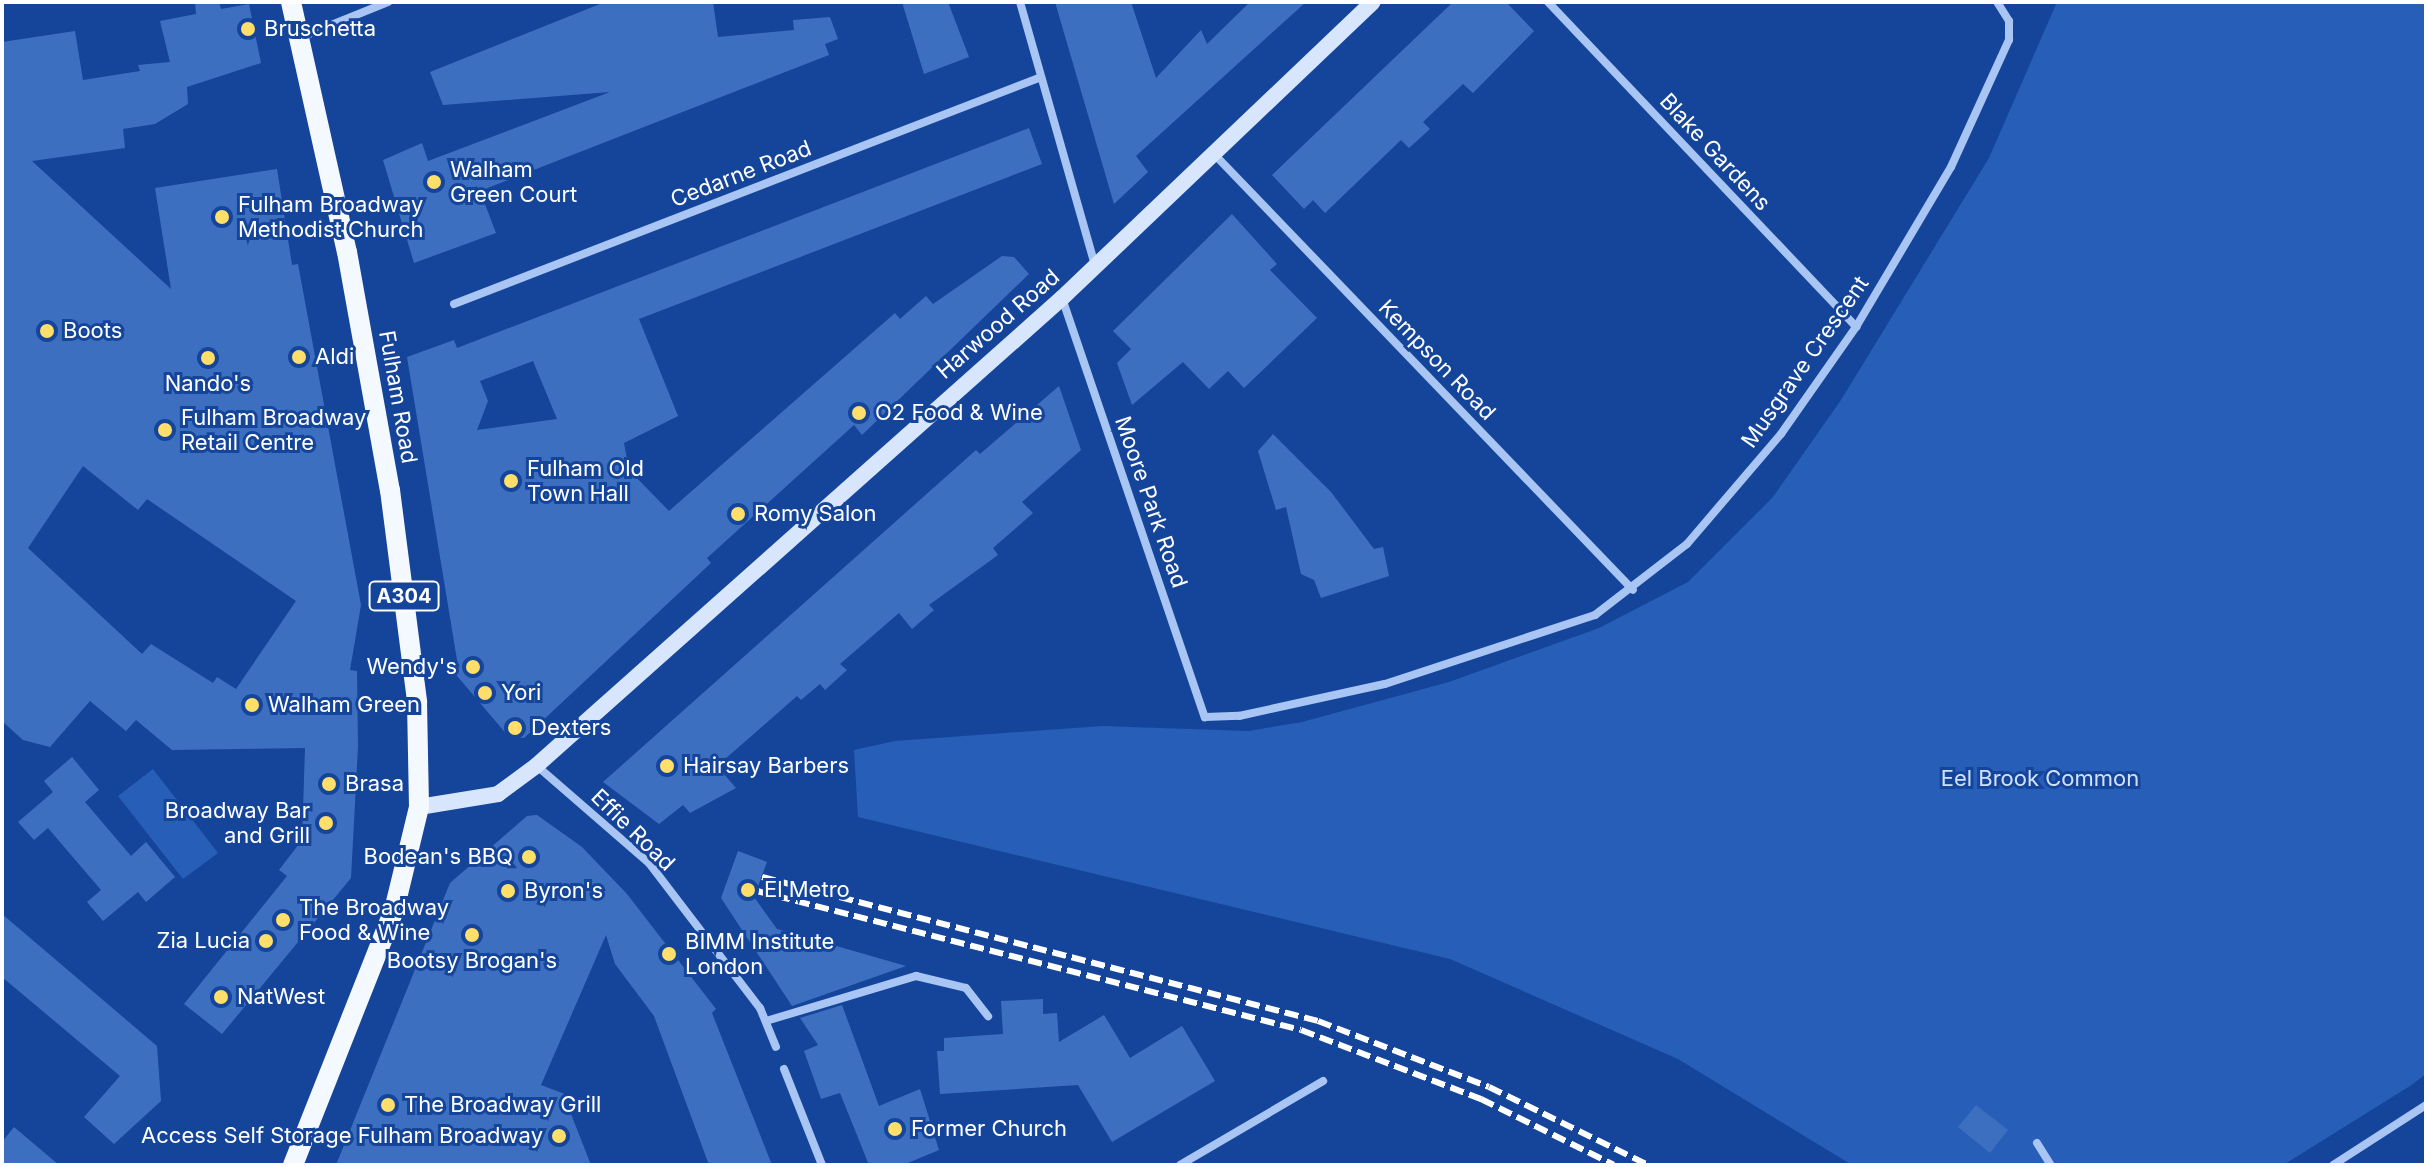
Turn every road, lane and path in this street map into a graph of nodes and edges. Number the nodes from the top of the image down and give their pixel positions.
1 (291, 2) edge
2 (388, 2) edge
3 (1020, 2) edge
4 (1373, 2) edge
5 (1548, 2) edge
6 (1997, 2) edge
7 (299, 38) junction
8 (1041, 77) junction
9 (1215, 155) junction
10 (1095, 267) junction
11 (1062, 298) junction
12 (454, 304) dead end
13 (1856, 327) junction
14 (1633, 590) junction
15 (1205, 717) joint
16 (536, 766) junction
17 (419, 807) junction
18 (988, 1016) dead end
19 (766, 1021) junction
20 (776, 1047) dead end
21 (784, 1069) dead end
22 (1323, 1081) dead end
23 (2426, 1105) edge
24 (2037, 1143) dead end
25 (293, 1165) edge
26 (822, 1165) edge
27 (1180, 1165) edge
28 (2051, 1165) edge
29 (2333, 1165) edge

1 - 7 main road, Fulham Road / A304
2 - 7 street
3 - 8 street
4 - 9 main road, Harwood Road
5 - 13 street, Blake Gardens
6 - 13 street, Musgrave Crescent
7 - 17 main road, Fulham Road / A304
8 - 10 street
8 - 12 street, Cedarne Road
9 - 10 main road, Harwood Road
9 - 14 street, Kempson Road
10 - 11 main road, Harwood Road
11 - 15 street, Moore Park Road
11 - 16 main road, Harwood Road
13 - 14 street, Musgrave Crescent
14 - 15 street, Musgrave Crescent
16 - 17 main road, Harwood Road
16 - 19 street, Effie Road
17 - 25 main road, A304
18 - 19 street
19 - 20 street, Effie Road
21 - 26 street
22 - 27 street
23 - 29 street
24 - 28 street

